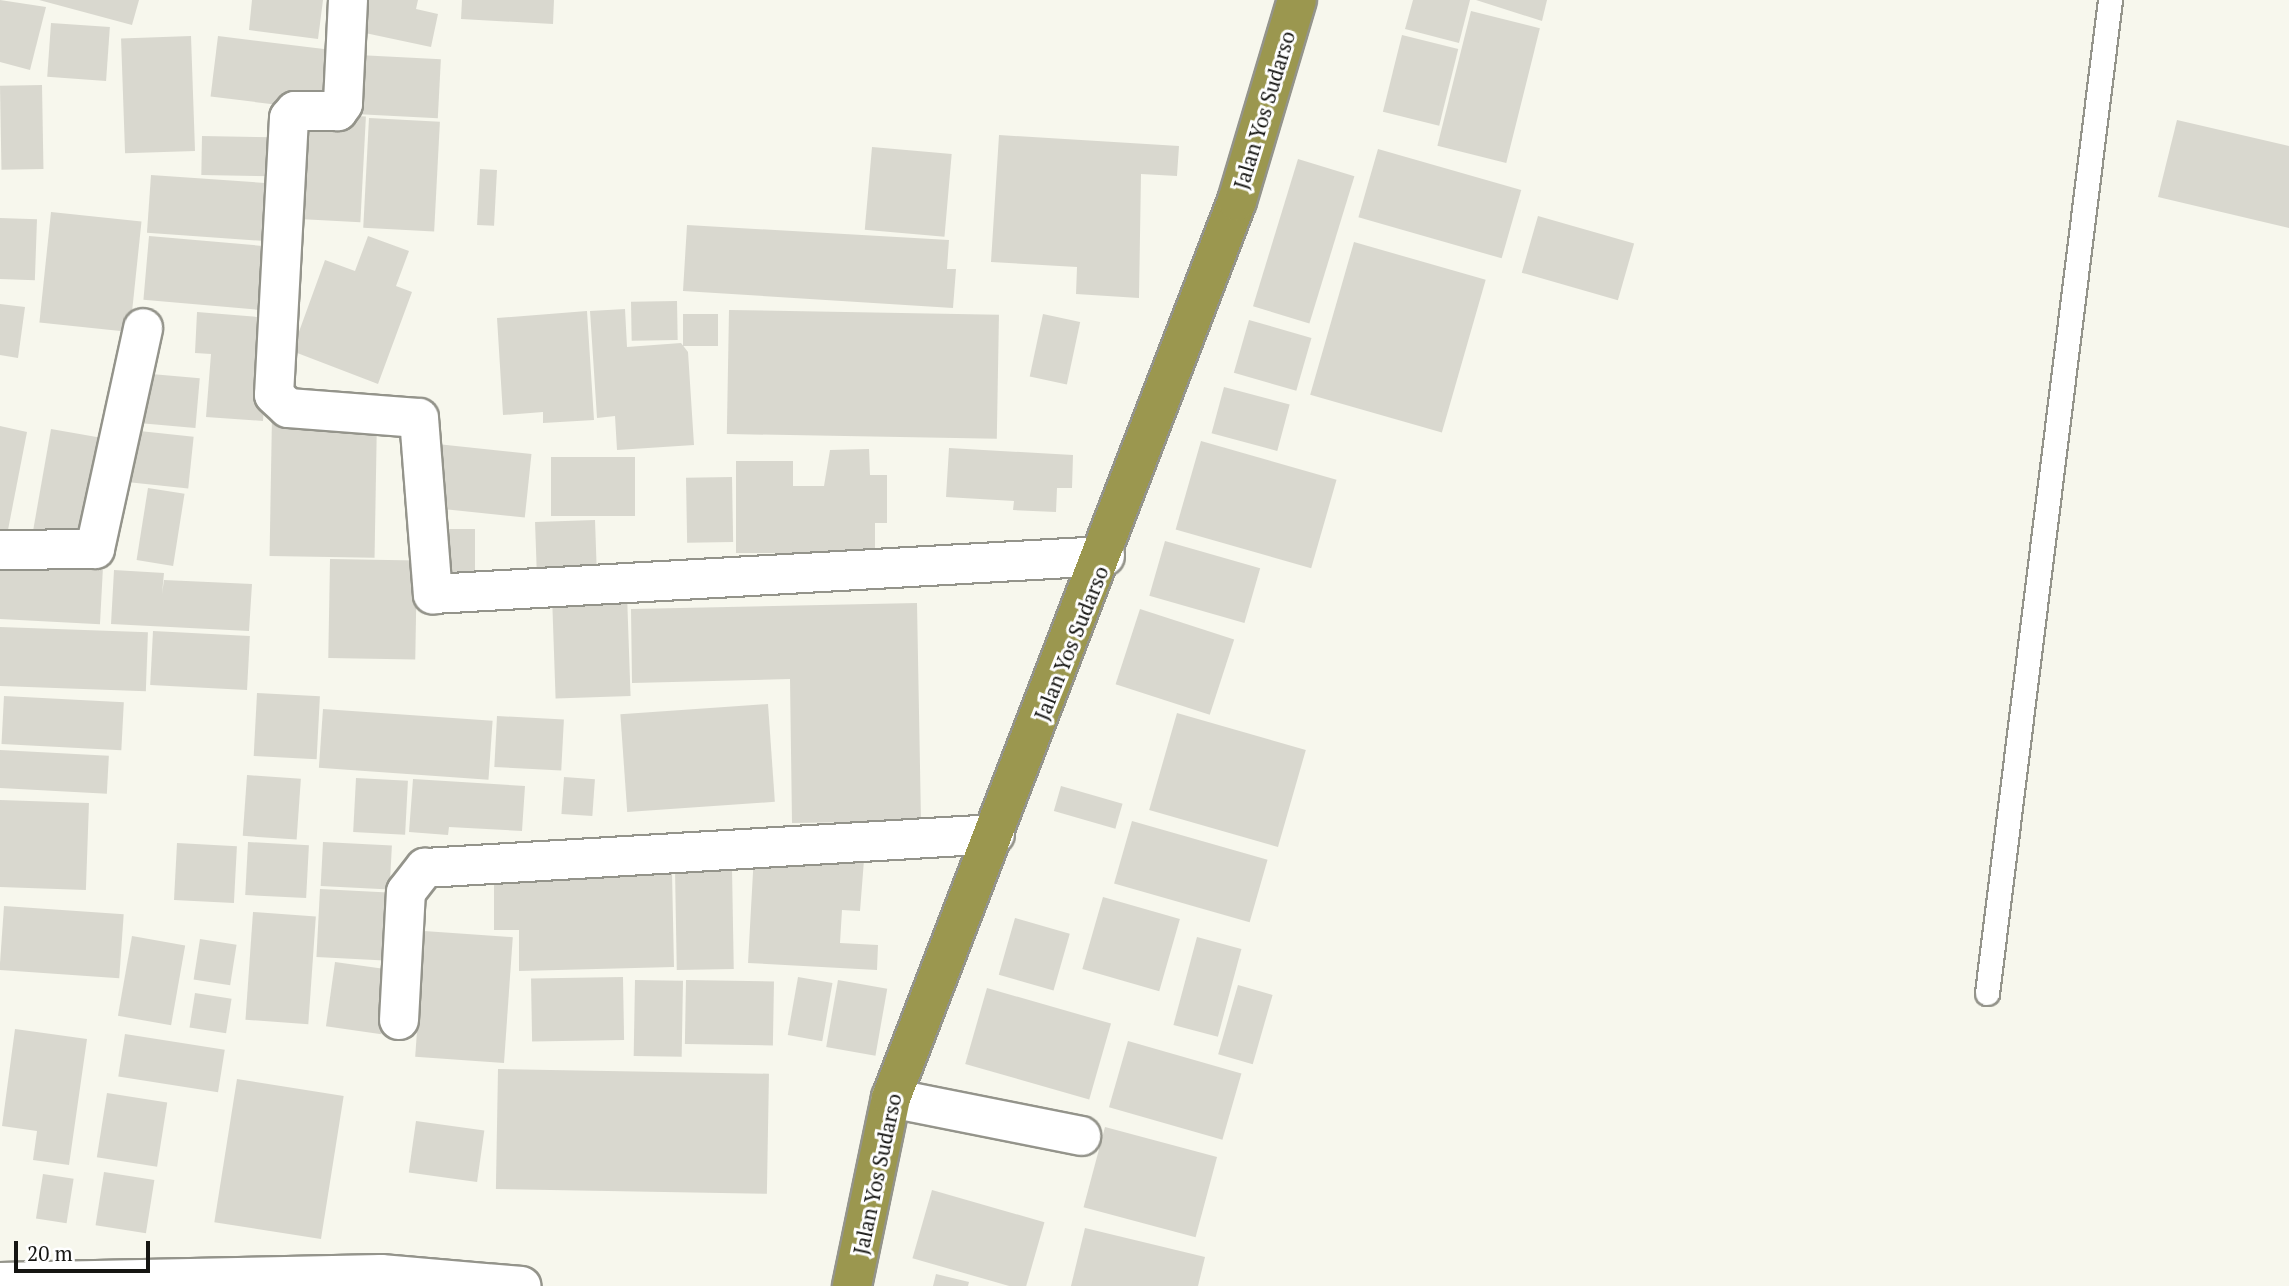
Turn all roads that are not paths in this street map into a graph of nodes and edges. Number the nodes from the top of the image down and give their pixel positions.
1 (348, 0) edge
2 (1297, 0) edge
3 (2110, 0) edge
4 (144, 328) dead end
5 (0, 550) edge
6 (1105, 556) junction
7 (995, 834) junction
8 (1987, 993) dead end
9 (399, 1020) dead end
10 (891, 1098) junction
11 (1081, 1136) dead end
12 (0, 1282) edge
13 (163, 1282) edge
14 (521, 1286) edge
15 (852, 1286) edge

1 - 6 street
2 - 6 highway, Jalan Yos Sudarso
3 - 8 lane
4 - 5 street
6 - 7 highway, Jalan Yos Sudarso
7 - 9 street
7 - 10 highway, Jalan Yos Sudarso
10 - 11 street
10 - 15 highway, Jalan Yos Sudarso
12 - 13 street
13 - 14 street

